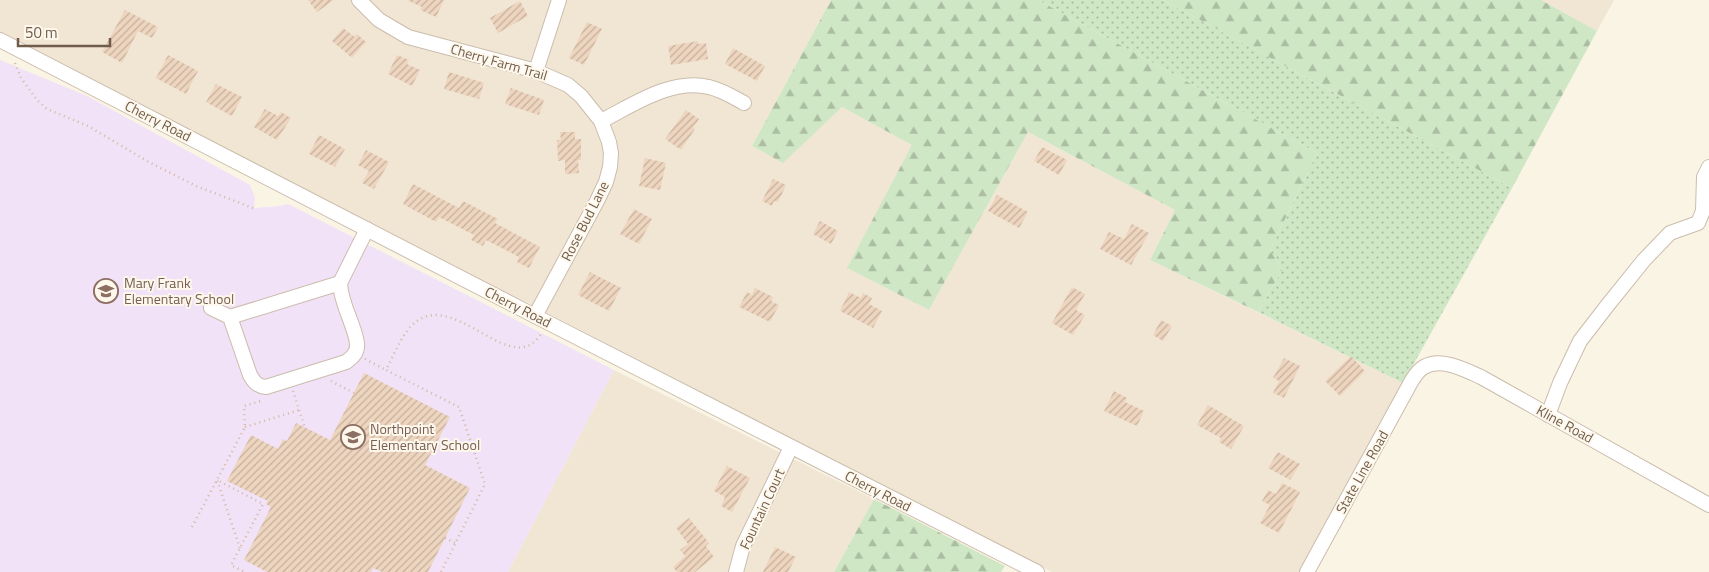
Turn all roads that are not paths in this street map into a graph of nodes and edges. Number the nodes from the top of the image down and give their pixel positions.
1 (359, 0) edge
2 (559, 0) edge
3 (0, 40) edge
4 (536, 71) junction
5 (744, 103) dead end
6 (601, 121) junction
7 (1709, 167) edge
8 (367, 230) junction
9 (340, 283) junction
10 (211, 308) dead end
11 (535, 316) junction
12 (230, 317) junction
13 (1417, 373) joint
14 (1548, 415) junction
15 (791, 447) junction
16 (1709, 505) edge
17 (736, 572) edge
18 (1037, 572) edge
19 (1307, 572) edge

1 - 4 street, Cherry Farm Trail
2 - 4 street
3 - 8 street, Cherry Road
4 - 6 street, Cherry Farm Trail
5 - 6 street
6 - 11 street, Rose Bud Lane
7 - 14 street
8 - 9 street
8 - 11 street, Cherry Road
9 - 12 street
9 - 12 street
10 - 12 street
11 - 15 street, Cherry Road
13 - 14 street, Kline Road
13 - 19 street, State Line Road
14 - 16 street, Kline Road
15 - 17 street, Fountain Court
15 - 18 street, Cherry Road

